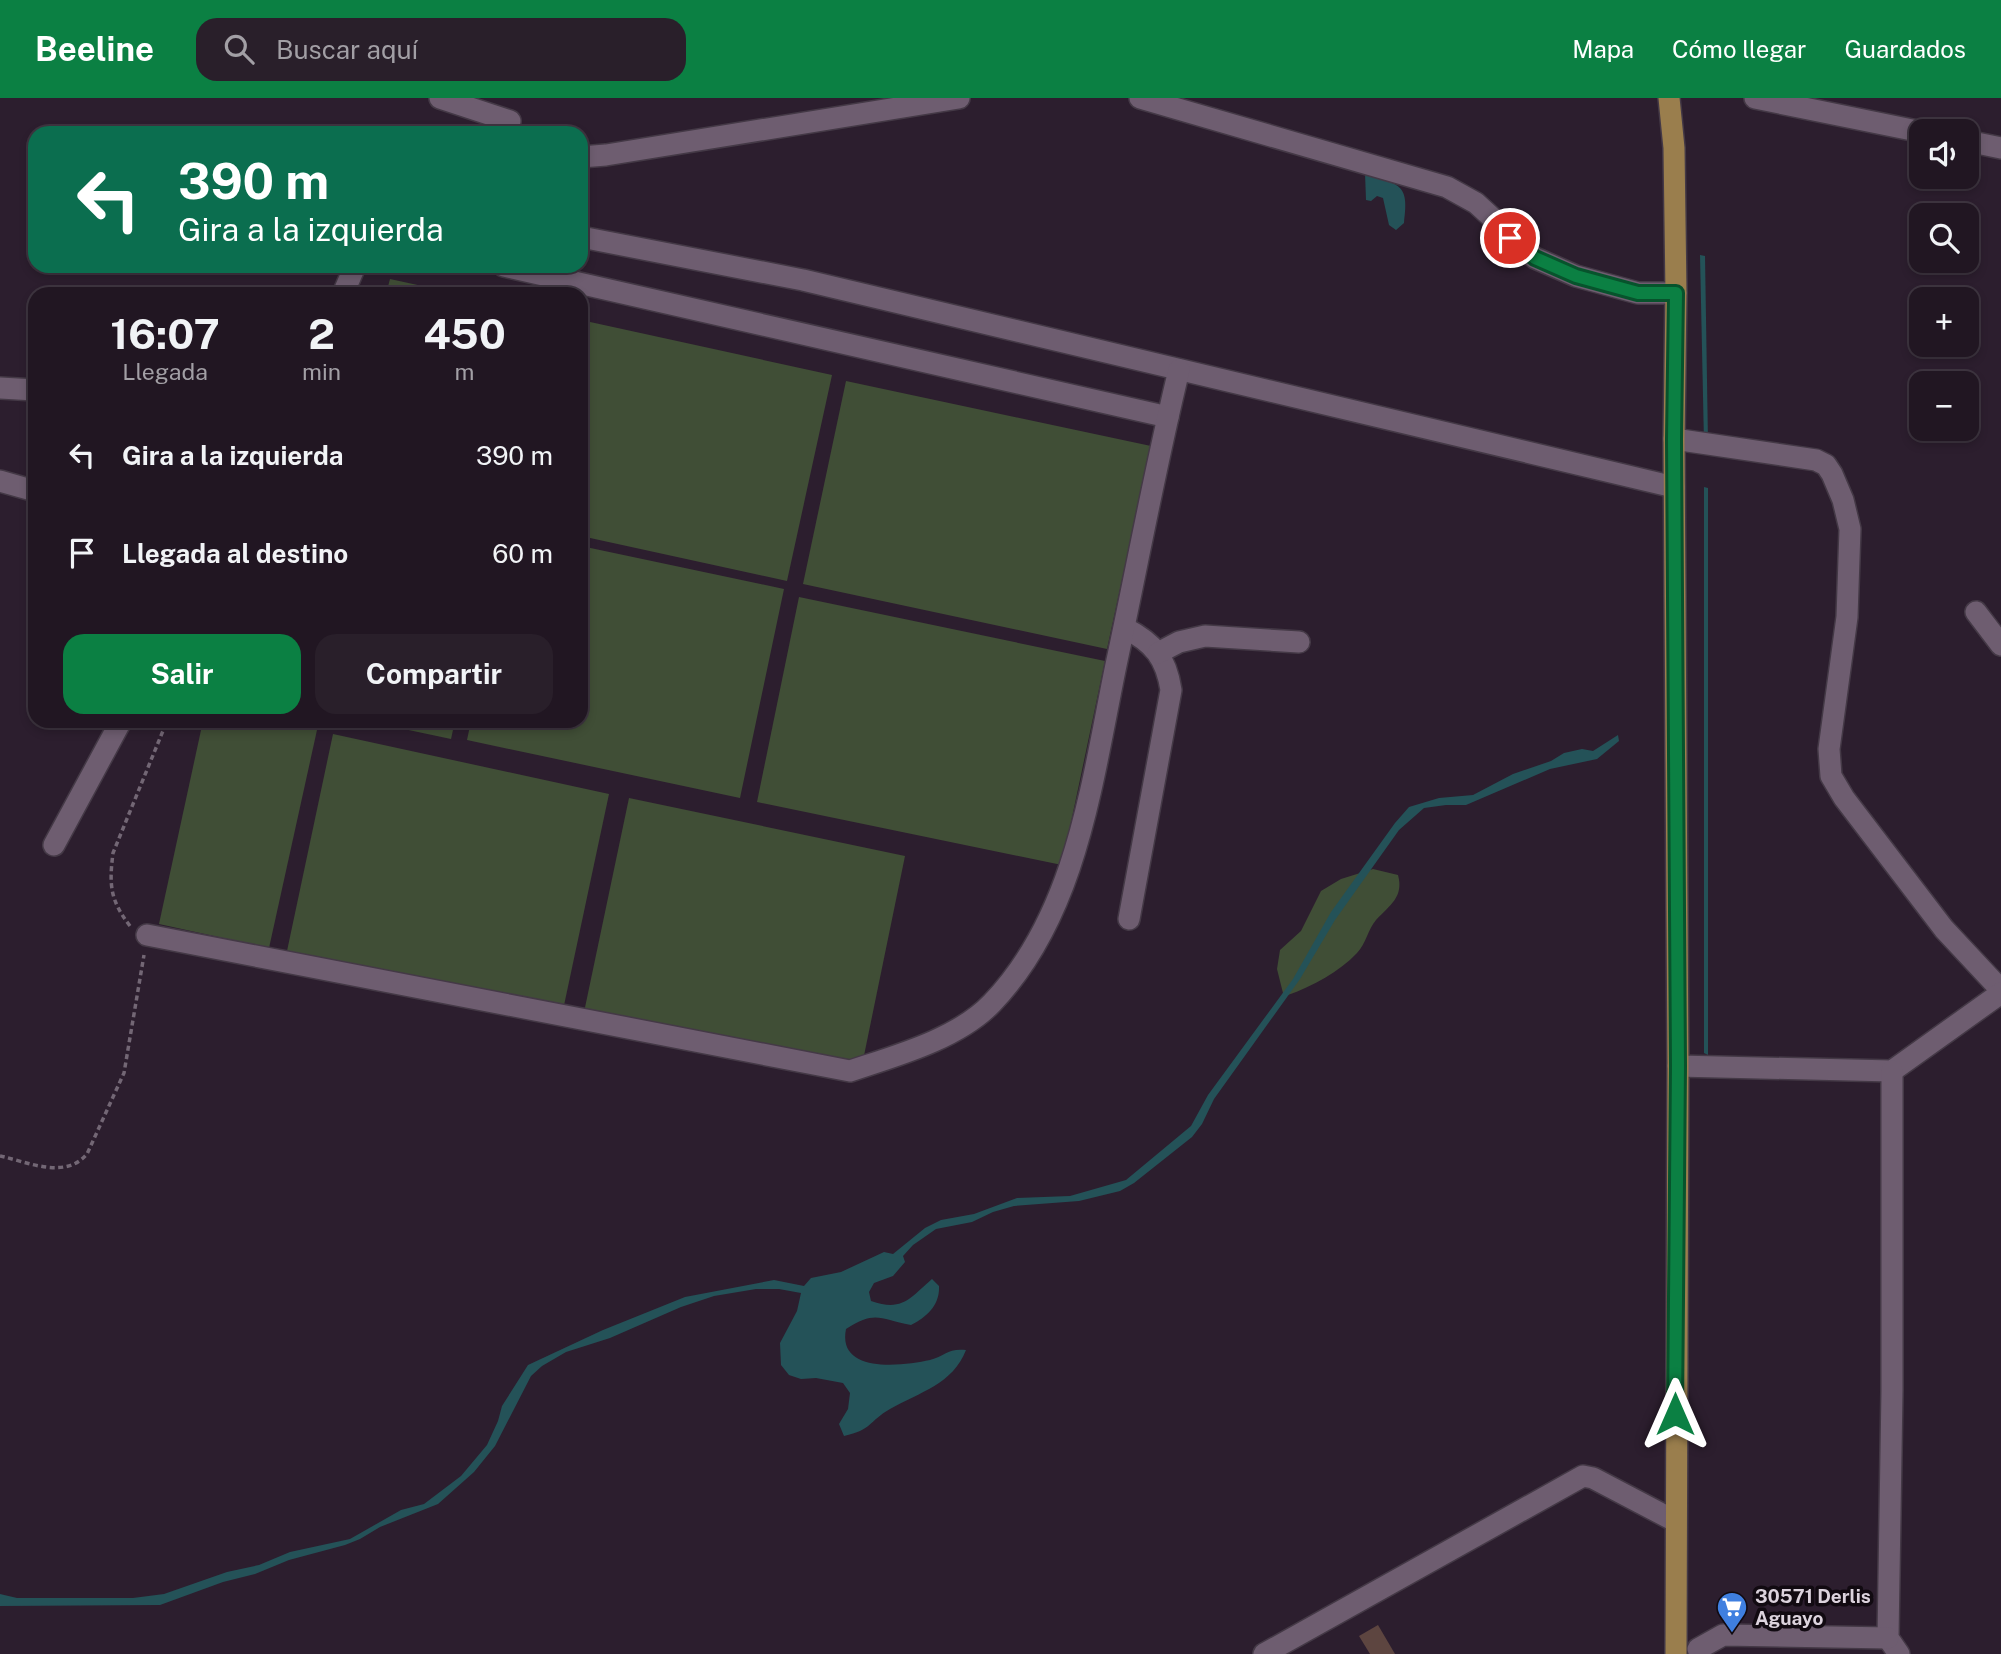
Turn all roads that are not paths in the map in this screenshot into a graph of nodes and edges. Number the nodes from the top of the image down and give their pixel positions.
1 (440, 98) edge
2 (958, 98) edge
3 (1140, 98) edge
4 (1669, 98) edge
5 (1755, 98) edge
6 (510, 121) dead end
7 (1909, 129) edge
8 (1979, 143) edge
9 (2001, 148) edge
10 (588, 156) edge
11 (588, 238) edge
12 (534, 273) edge
13 (1676, 293) junction
14 (1180, 370) junction
15 (0, 388) edge
16 (28, 390) edge
17 (1168, 417) junction
18 (1674, 439) junction
19 (0, 481) edge
20 (1674, 487) junction
21 (28, 489) edge
22 (1976, 612) dead end
23 (1125, 628) junction
24 (1299, 642) dead end
25 (2001, 645) edge
26 (1158, 653) junction
27 (117, 728) edge
28 (54, 845) dead end
29 (1129, 919) dead end
30 (147, 935) road end
31 (2001, 992) edge
32 (1678, 1066) junction
33 (1892, 1071) junction
34 (1675, 1521) junction
35 (1893, 1646) edge
36 (1676, 1650) edge
37 (1701, 1651) edge
38 (1264, 1654) edge

1 - 6 street
2 - 10 street
3 - 13 street
4 - 13 main road
5 - 7 street
8 - 9 street
11 - 14 street
12 - 17 street
13 - 18 main road
14 - 17 street
14 - 20 street
15 - 16 street
17 - 23 street
18 - 20 main road
18 - 31 street
19 - 21 street
20 - 32 main road
22 - 25 street
23 - 26 street
23 - 30 street
24 - 26 street
26 - 29 street
27 - 28 street
31 - 33 street
32 - 33 street
32 - 34 main road
33 - 35 street
34 - 36 main road
34 - 38 street
35 - 37 street
36 - 37 street

